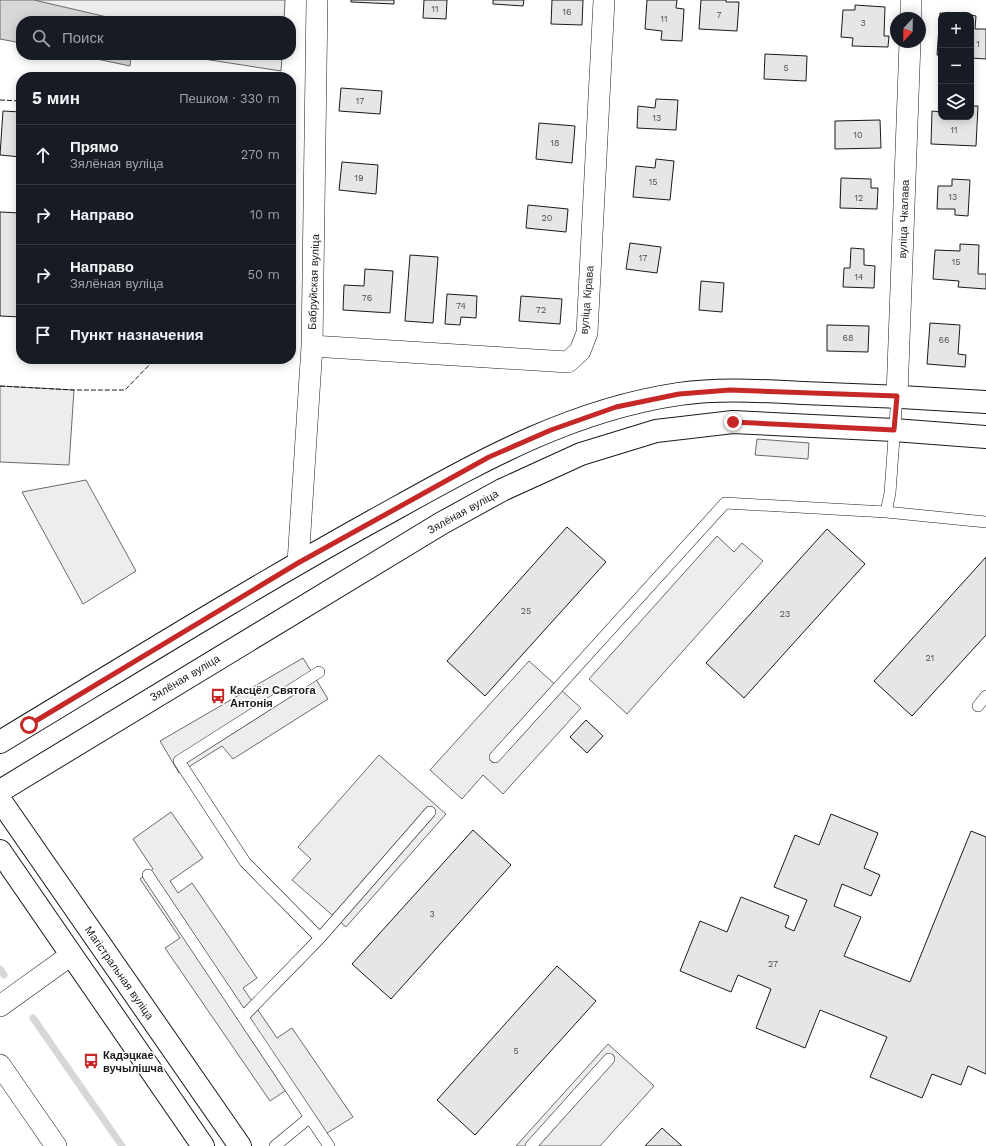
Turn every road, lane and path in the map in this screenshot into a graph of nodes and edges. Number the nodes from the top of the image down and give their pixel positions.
1 (318, 0) edge
2 (604, 0) edge
3 (912, 0) edge
4 (911, 12) edge
5 (910, 48) edge
6 (312, 346) junction
7 (897, 396) junction
8 (986, 402) edge
9 (894, 430) junction
10 (986, 437) edge
11 (886, 512) junction
12 (986, 522) edge
13 (298, 563) junction
14 (320, 672) dead end
15 (986, 696) edge
16 (978, 706) dead end
17 (0, 742) edge
18 (495, 757) dead end
19 (0, 791) edge
20 (0, 800) edge
21 (430, 812) dead end
22 (0, 850) edge
23 (148, 875) dead end
24 (320, 938) junction
25 (71, 955) junction
26 (0, 1006) edge
27 (244, 1016) junction
28 (609, 1059) dead end
29 (0, 1065) edge
30 (310, 1118) junction
31 (56, 1146) edge
32 (203, 1146) edge
33 (240, 1146) edge
34 (274, 1146) edge
35 (329, 1146) edge
36 (531, 1146) edge

1 - 6 street, Бабруйская вуліца
2 - 6 street, вуліца Кірава
3 - 4 street
5 - 7 street, вуліца Чкалава
6 - 13 street, Бабруйская вуліца
7 - 8 street
7 - 9 lane
7 - 13 street
9 - 10 street, Зялёная вуліца
9 - 11 lane
9 - 19 street, Зялёная вуліца
11 - 12 lane
11 - 18 lane
13 - 17 street
14 - 24 lane
15 - 16 lane
20 - 33 street, Магістральная вуліца
21 - 24 lane
22 - 25 street
23 - 27 lane
24 - 27 lane
25 - 26 street
25 - 32 street
27 - 30 lane
28 - 36 lane
29 - 31 street
30 - 34 lane
30 - 35 lane

